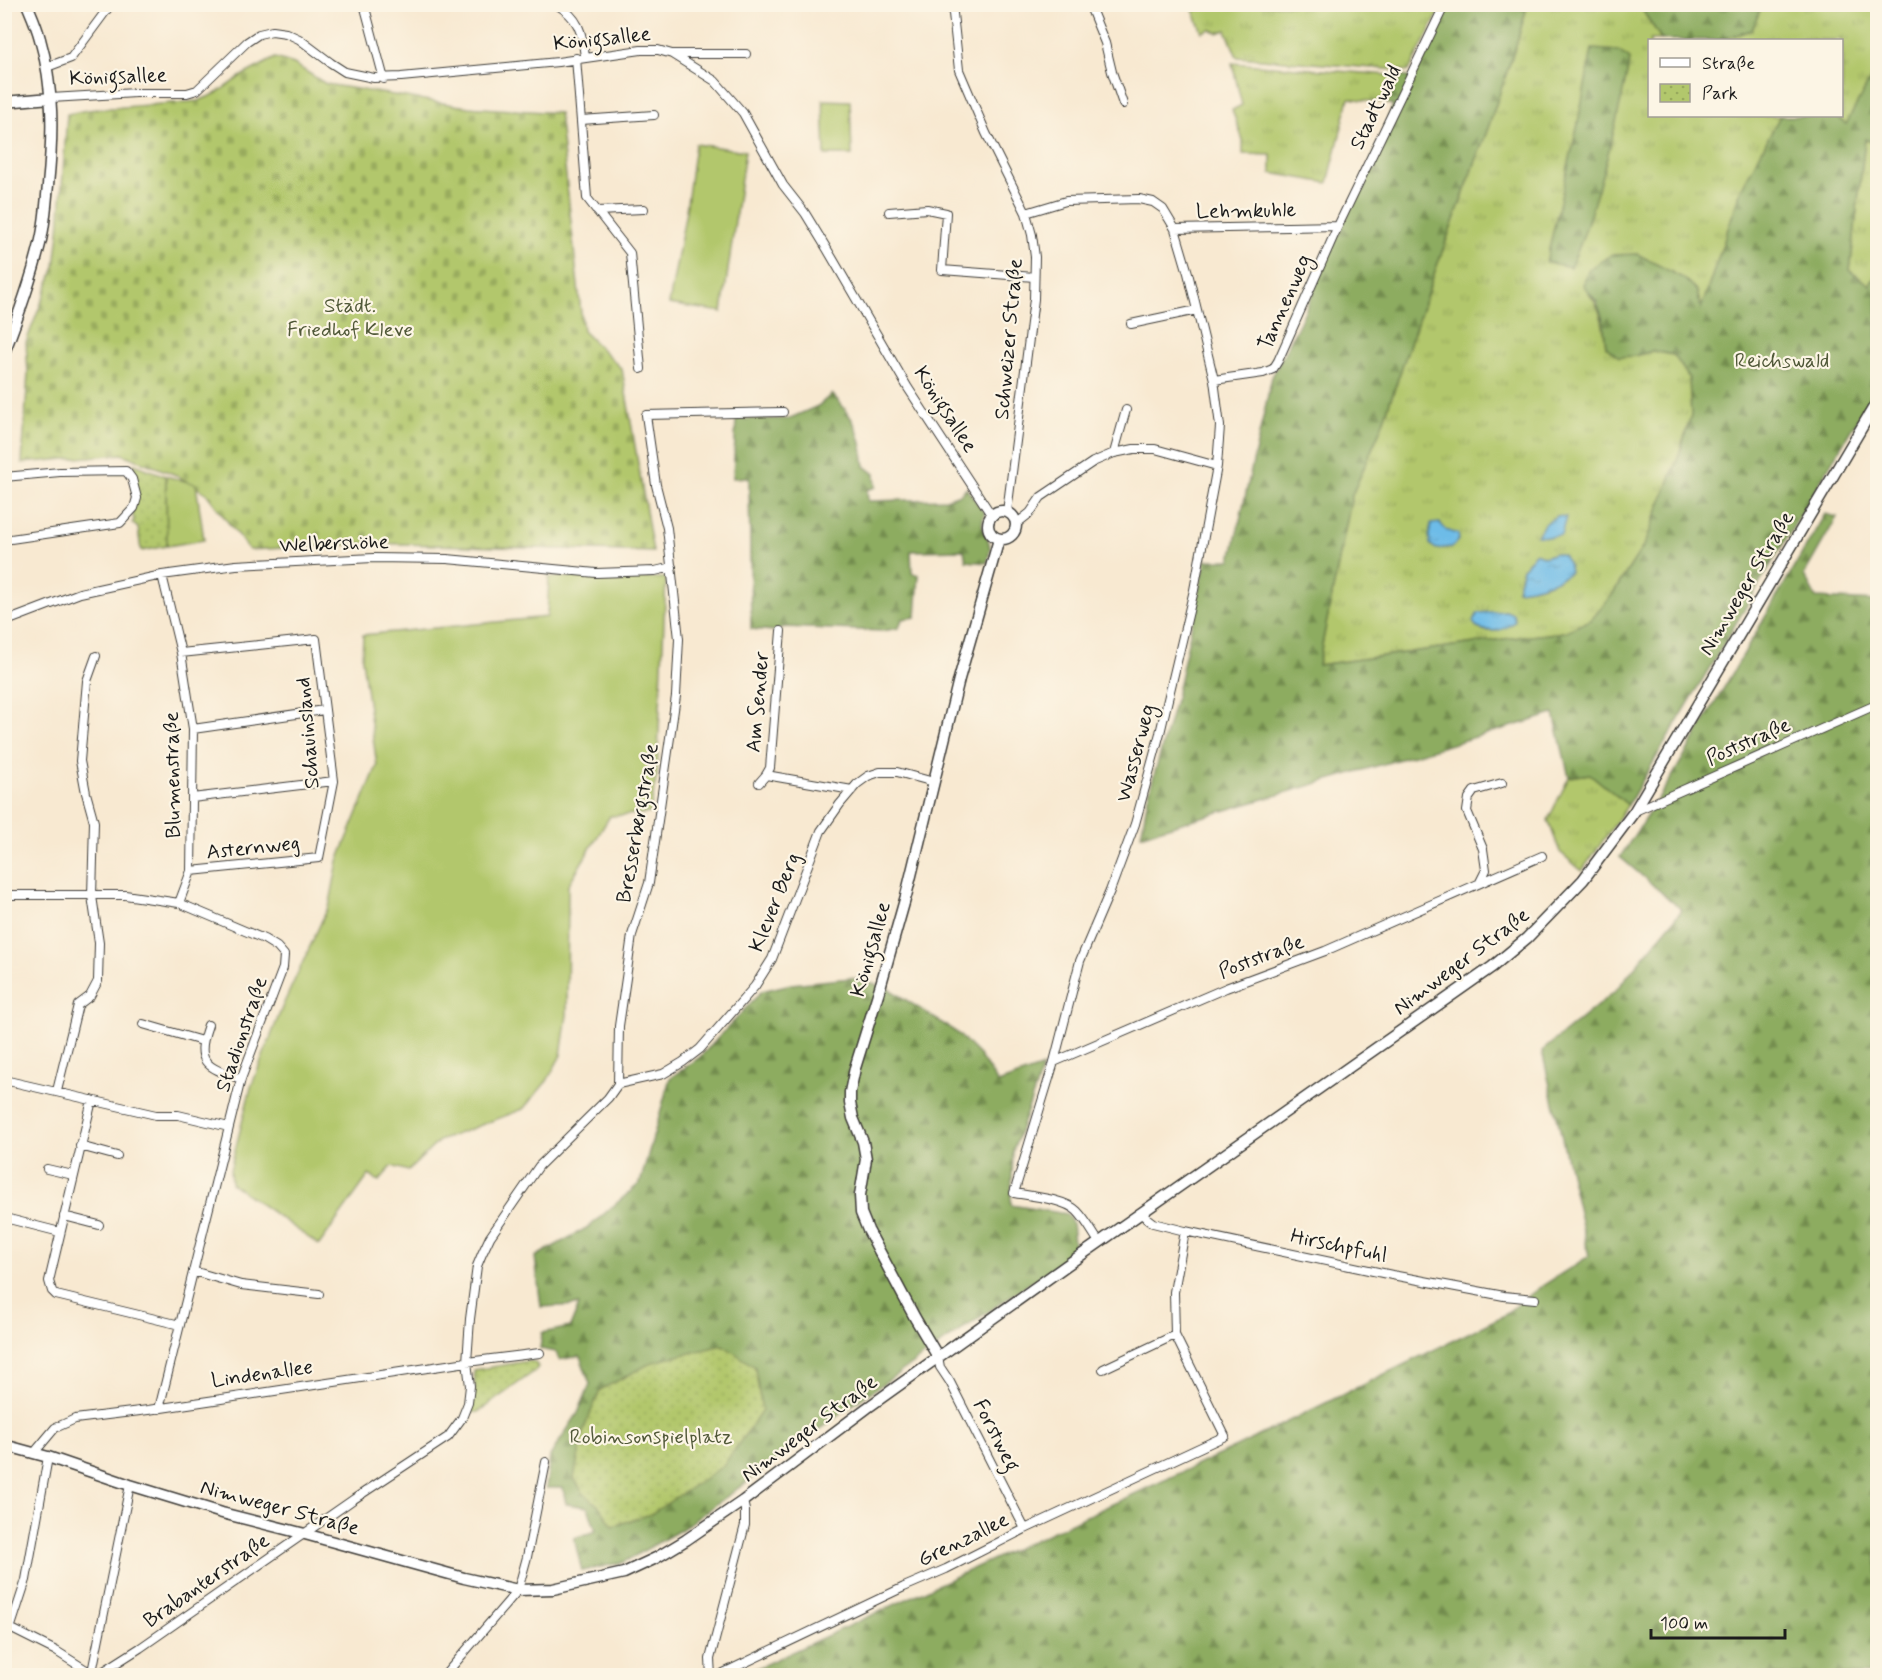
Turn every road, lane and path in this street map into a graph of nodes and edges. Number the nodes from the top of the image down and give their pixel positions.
1 (27, 4) edge
2 (111, 4) edge
3 (364, 4) edge
4 (556, 4) edge
5 (952, 4) edge
6 (1089, 4) edge
7 (1445, 4) edge
8 (672, 54) junction
9 (746, 54) dead end
10 (581, 57) junction
11 (46, 67) junction
12 (384, 79) junction
13 (51, 98) junction
14 (4, 102) edge
15 (1123, 105) dead end
16 (654, 116) dead end
17 (581, 120) junction
18 (644, 209) dead end
19 (597, 211) junction
20 (889, 212) dead end
21 (1026, 213) junction
22 (1338, 226) junction
23 (1176, 230) junction
24 (1034, 277) junction
25 (1197, 310) junction
26 (1131, 324) dead end
27 (4, 353) edge
28 (641, 369) dead end
29 (1214, 380) junction
30 (1878, 400) edge
31 (1126, 410) dead end
32 (783, 412) dead end
33 (1114, 453) junction
34 (1217, 466) junction
35 (4, 477) edge
36 (1007, 512) junction
37 (992, 516) junction
38 (1016, 524) junction
39 (999, 539) junction
40 (4, 540) edge
41 (672, 567) junction
42 (162, 575) junction
43 (4, 622) edge
44 (781, 631) dead end
45 (181, 653) junction
46 (96, 656) dead end
47 (1878, 704) edge
48 (324, 710) junction
49 (193, 729) junction
50 (766, 775) junction
51 (334, 781) junction
52 (934, 782) junction
53 (759, 783) dead end
54 (1502, 783) dead end
55 (852, 790) junction
56 (192, 798) junction
57 (1634, 812) junction
58 (1542, 856) dead end
59 (319, 858) joint
60 (191, 872) junction
61 (1480, 882) junction
62 (4, 895) edge
63 (92, 896) junction
64 (178, 903) junction
65 (143, 1024) dead end
66 (208, 1025) dead end
67 (202, 1041) junction
68 (1054, 1062) junction
69 (241, 1079) junction
70 (4, 1080) edge
71 (618, 1084) junction
72 (57, 1091) junction
73 (92, 1100) junction
74 (229, 1126) junction
75 (80, 1146) junction
76 (117, 1155) dead end
77 (47, 1169) dead end
78 (73, 1175) junction
79 (1140, 1213) junction
80 (64, 1216) junction
81 (5, 1218) edge
82 (99, 1225) dead end
83 (1185, 1231) junction
84 (60, 1232) junction
85 (1099, 1242) junction
86 (193, 1271) junction
87 (319, 1294) dead end
88 (1535, 1299) dead end
89 (180, 1325) junction
90 (1175, 1335) junction
91 (540, 1353) dead end
92 (938, 1357) junction
93 (467, 1362) junction
94 (1103, 1369) dead end
95 (159, 1408) junction
96 (4, 1445) edge
97 (34, 1453) junction
98 (48, 1457) junction
99 (546, 1462) dead end
100 (130, 1485) junction
101 (743, 1501) junction
102 (1026, 1529) junction
103 (305, 1534) junction
104 (518, 1590) junction
105 (8, 1626) edge
106 (94, 1674) edge
107 (444, 1676) edge
108 (711, 1676) edge
109 (717, 1676) edge

1 - 11 main road
2 - 11 street
3 - 12 street
4 - 10 street
5 - 21 street, Schweizer Straße
6 - 15 street
7 - 22 street, Stadtwald
8 - 9 street
8 - 10 street, Königsallee
8 - 37 street, Königsallee
10 - 12 street, Königsallee
10 - 17 street
11 - 13 main road
12 - 13 street, Königsallee
13 - 14 main road, Königsallee
13 - 27 main road
16 - 17 street
17 - 19 street
18 - 19 street
19 - 28 street
20 - 24 street
21 - 23 street, Lehmkuhle
21 - 24 street, Schweizer Straße
22 - 23 street, Lehmkuhle
22 - 29 street, Tannenweg
23 - 25 street, Wasserweg
24 - 36 street, Schweizer Straße
25 - 26 street
25 - 29 street, Wasserweg
29 - 34 street, Wasserweg
30 - 57 main road, Nimweger Straße
31 - 33 street
32 - 41 street, Bresserbergstraße
33 - 34 street
33 - 38 street
34 - 68 street, Wasserweg
35 - 40 street
36 - 37 main road
36 - 38 main road
37 - 39 main road, Königsallee
38 - 39 main road
39 - 52 main road, Königsallee
41 - 42 street, Welbershöhe
41 - 71 street, Bresserbergstraße
42 - 43 street, Welbershöhe
42 - 45 street, Blumenstraße
44 - 50 street, Am Sender
45 - 48 street, Schauinsland
45 - 49 street, Blumenstraße
46 - 63 street
47 - 57 street, Poststraße
48 - 49 street
48 - 51 street, Schauinsland
49 - 56 street, Blumenstraße
50 - 53 street, Am Sender
50 - 55 street, Am Sender
51 - 56 street
51 - 59 street, Schauinsland
52 - 55 street, Klever Berg
52 - 92 main road, Königsallee
54 - 61 street
55 - 71 street, Klever Berg
56 - 60 street, Blumenstraße
57 - 79 main road, Nimweger Straße
58 - 61 street, Poststraße
59 - 60 street, Asternweg
60 - 64 street, Blumenstraße
61 - 68 street, Poststraße
62 - 63 street, Stadionstraße
63 - 64 street, Stadionstraße
63 - 72 street
64 - 69 street, Stadionstraße
65 - 67 street
66 - 67 street
67 - 69 street
68 - 85 street, Wasserweg
69 - 74 street, Stadionstraße
70 - 72 street
71 - 93 street
72 - 73 street
73 - 74 street
73 - 75 street
74 - 86 street, Stadionstraße
75 - 76 street
75 - 78 street
77 - 78 street
78 - 80 street
79 - 83 street, Hirschpfuhl
79 - 85 main road, Nimweger Straße
80 - 82 street
80 - 84 street
81 - 84 street
83 - 88 street, Hirschpfuhl
83 - 90 street
84 - 89 street
85 - 92 main road, Nimweger Straße
86 - 87 street
86 - 89 street, Stadionstraße
89 - 95 street, Stadionstraße
90 - 94 street
90 - 102 street, Grenzallee
91 - 93 street, Lindenallee
92 - 101 main road, Nimweger Straße
92 - 102 street, Forstweg
93 - 95 street, Lindenallee
93 - 103 street, Brabanterstraße
95 - 97 street, Lindenallee
96 - 97 main road
97 - 98 main road, Nimweger Straße
98 - 100 main road, Nimweger Straße
98 - 105 street
99 - 104 street
100 - 103 main road, Nimweger Straße
100 - 106 street
101 - 104 main road, Nimweger Straße
101 - 108 street
102 - 109 street, Grenzallee
103 - 104 main road, Nimweger Straße
103 - 106 street, Brabanterstraße
104 - 107 street
105 - 106 street

